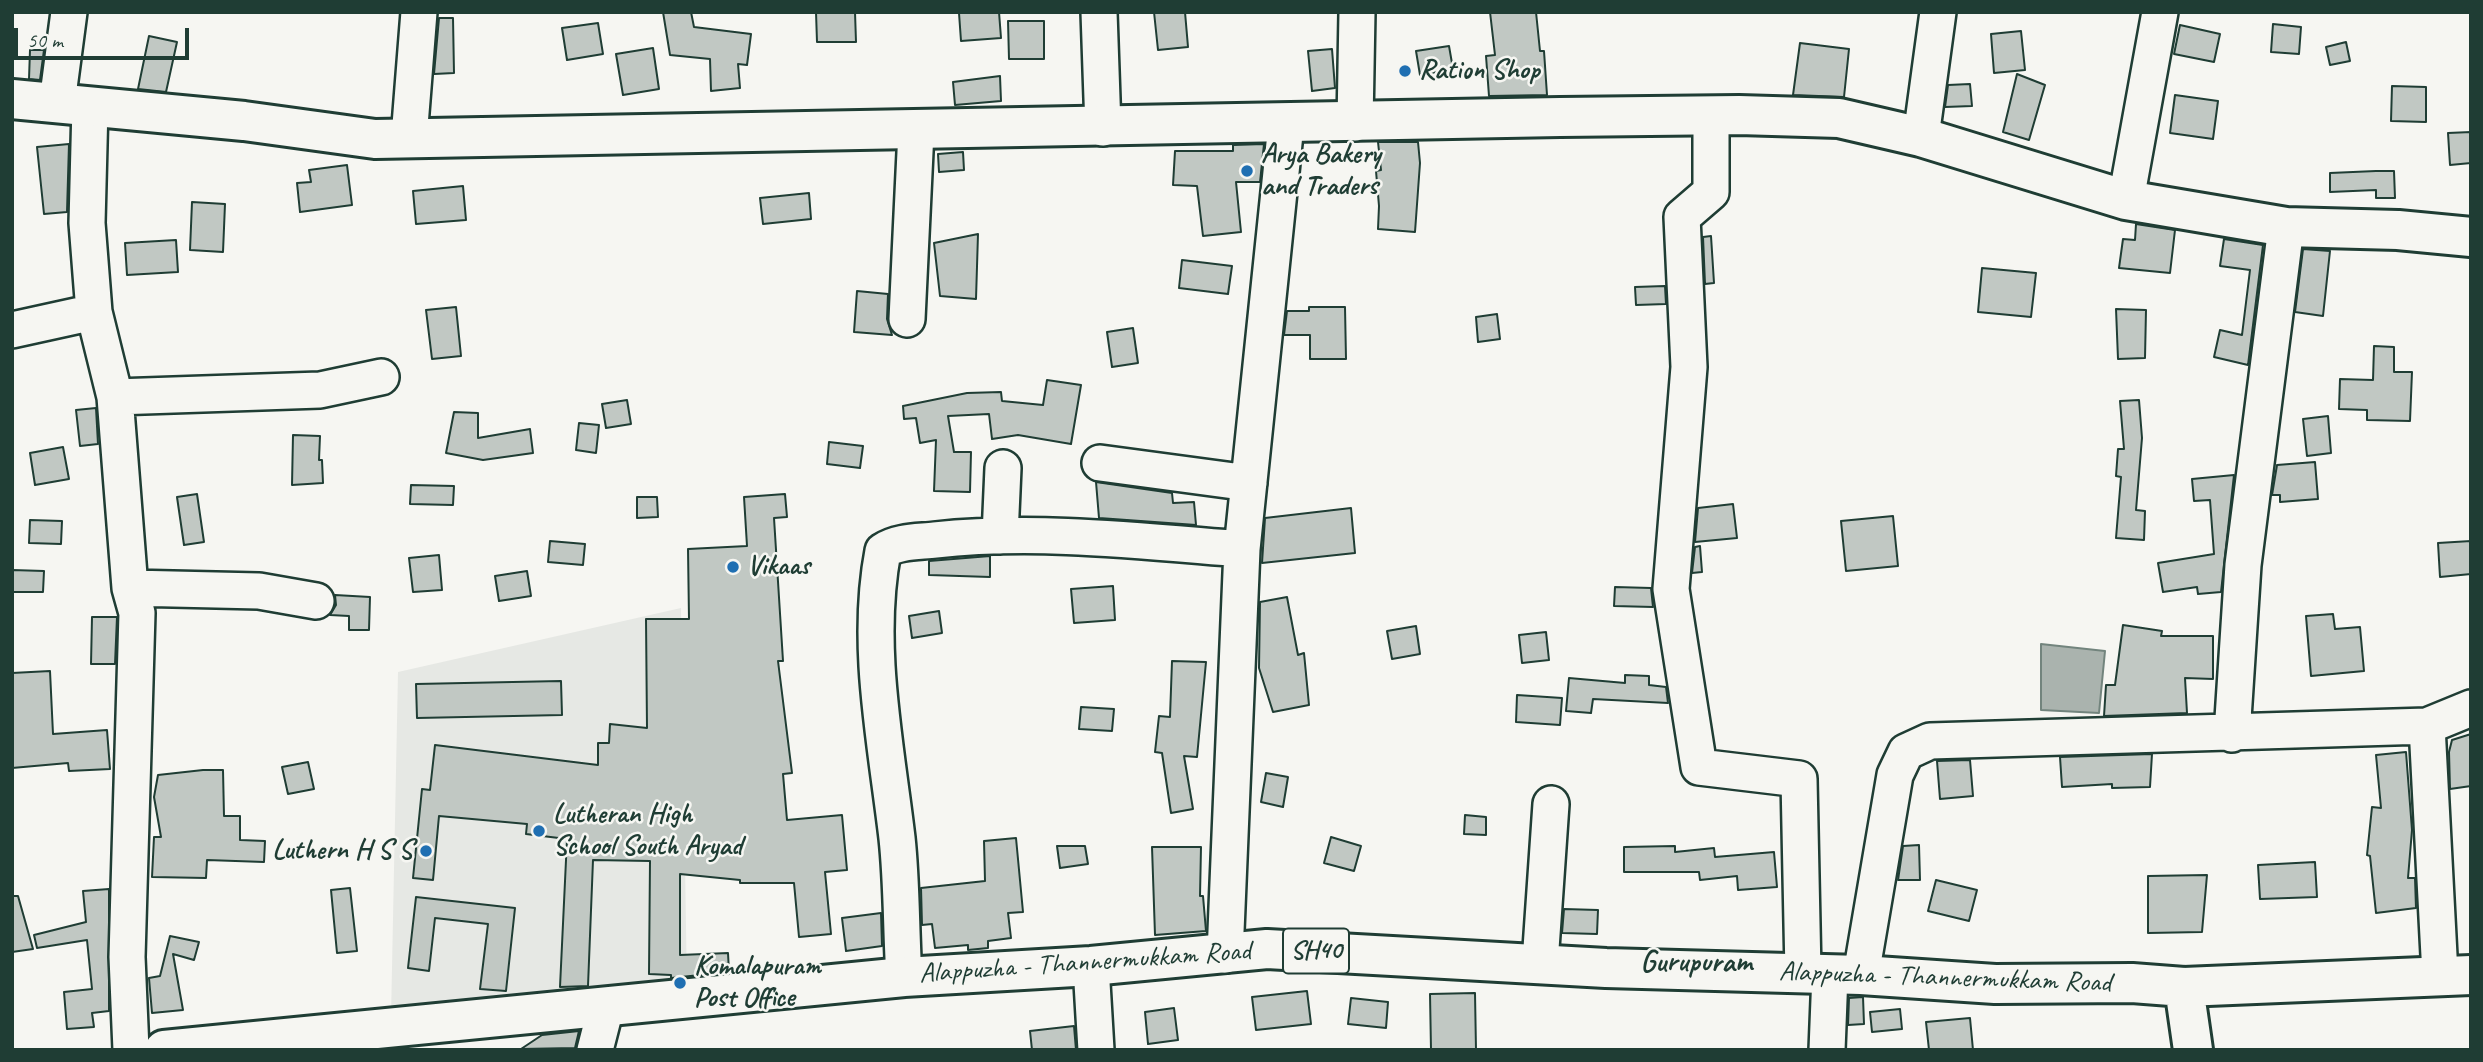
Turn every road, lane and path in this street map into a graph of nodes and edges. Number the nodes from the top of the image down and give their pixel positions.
1 (69, 12) edge
2 (419, 12) edge
3 (1099, 12) edge
4 (1357, 12) edge
5 (1938, 12) edge
6 (2160, 12) edge
7 (12, 99) edge
8 (73, 105) junction
9 (1711, 116) junction
10 (1355, 123) junction
11 (1286, 124) junction
12 (1102, 128) junction
13 (916, 131) junction
14 (1921, 137) junction
15 (409, 138) junction
16 (2126, 200) junction
17 (2286, 227) junction
18 (2471, 237) edge
19 (94, 312) junction
20 (907, 319) dead end
21 (12, 330) edge
22 (381, 377) dead end
23 (116, 397) junction
24 (1100, 463) dead end
25 (1003, 468) dead end
26 (1249, 483) junction
27 (1000, 536) junction
28 (1242, 549) junction
29 (130, 588) junction
30 (316, 601) dead end
31 (2471, 709) edge
32 (2427, 726) junction
33 (2232, 734) junction
34 (1551, 804) dead end
35 (1224, 955) junction
36 (1540, 963) junction
37 (1091, 966) junction
38 (1831, 974) junction
39 (2456, 975) edge
40 (904, 977) junction
41 (2183, 987) junction
42 (606, 1007) junction
43 (131, 1050) edge
44 (164, 1050) edge
45 (595, 1050) edge
46 (1096, 1050) edge
47 (1827, 1050) edge
48 (2193, 1050) edge

1 - 8 street
2 - 15 street
3 - 12 street
4 - 10 street
5 - 14 street
6 - 16 street
7 - 8 main road
8 - 15 main road
8 - 19 street
9 - 10 main road
9 - 14 main road
9 - 38 street
10 - 11 main road
11 - 12 main road
11 - 26 street
12 - 13 main road
13 - 15 main road
13 - 20 street
14 - 16 main road
16 - 17 main road
17 - 18 main road
17 - 33 street
19 - 21 street
19 - 23 street
22 - 23 street
23 - 29 street
24 - 26 street
25 - 27 street
26 - 28 street
27 - 28 street
27 - 40 street
28 - 35 street
29 - 30 street
29 - 43 street
31 - 32 street
32 - 33 street
32 - 39 street
33 - 38 street
34 - 36 street
35 - 36 main road, Alappuzha - Thannermukkam Road / SH40
35 - 37 main road, Alappuzha - Thannermukkam Road / SH40
36 - 38 main road, Alappuzha - Thannermukkam Road / SH40
37 - 40 main road, Alappuzha - Thannermukkam Road / SH40
37 - 46 street
38 - 41 main road, Alappuzha - Thannermukkam Road / SH40
38 - 47 street
39 - 41 main road, Alappuzha - Thannermukkam Road / SH40
40 - 42 main road, Alappuzha - Thannermukkam Road / SH40
41 - 48 main road
42 - 44 main road, Alappuzha - Thannermukkam Road / SH40
42 - 45 street

